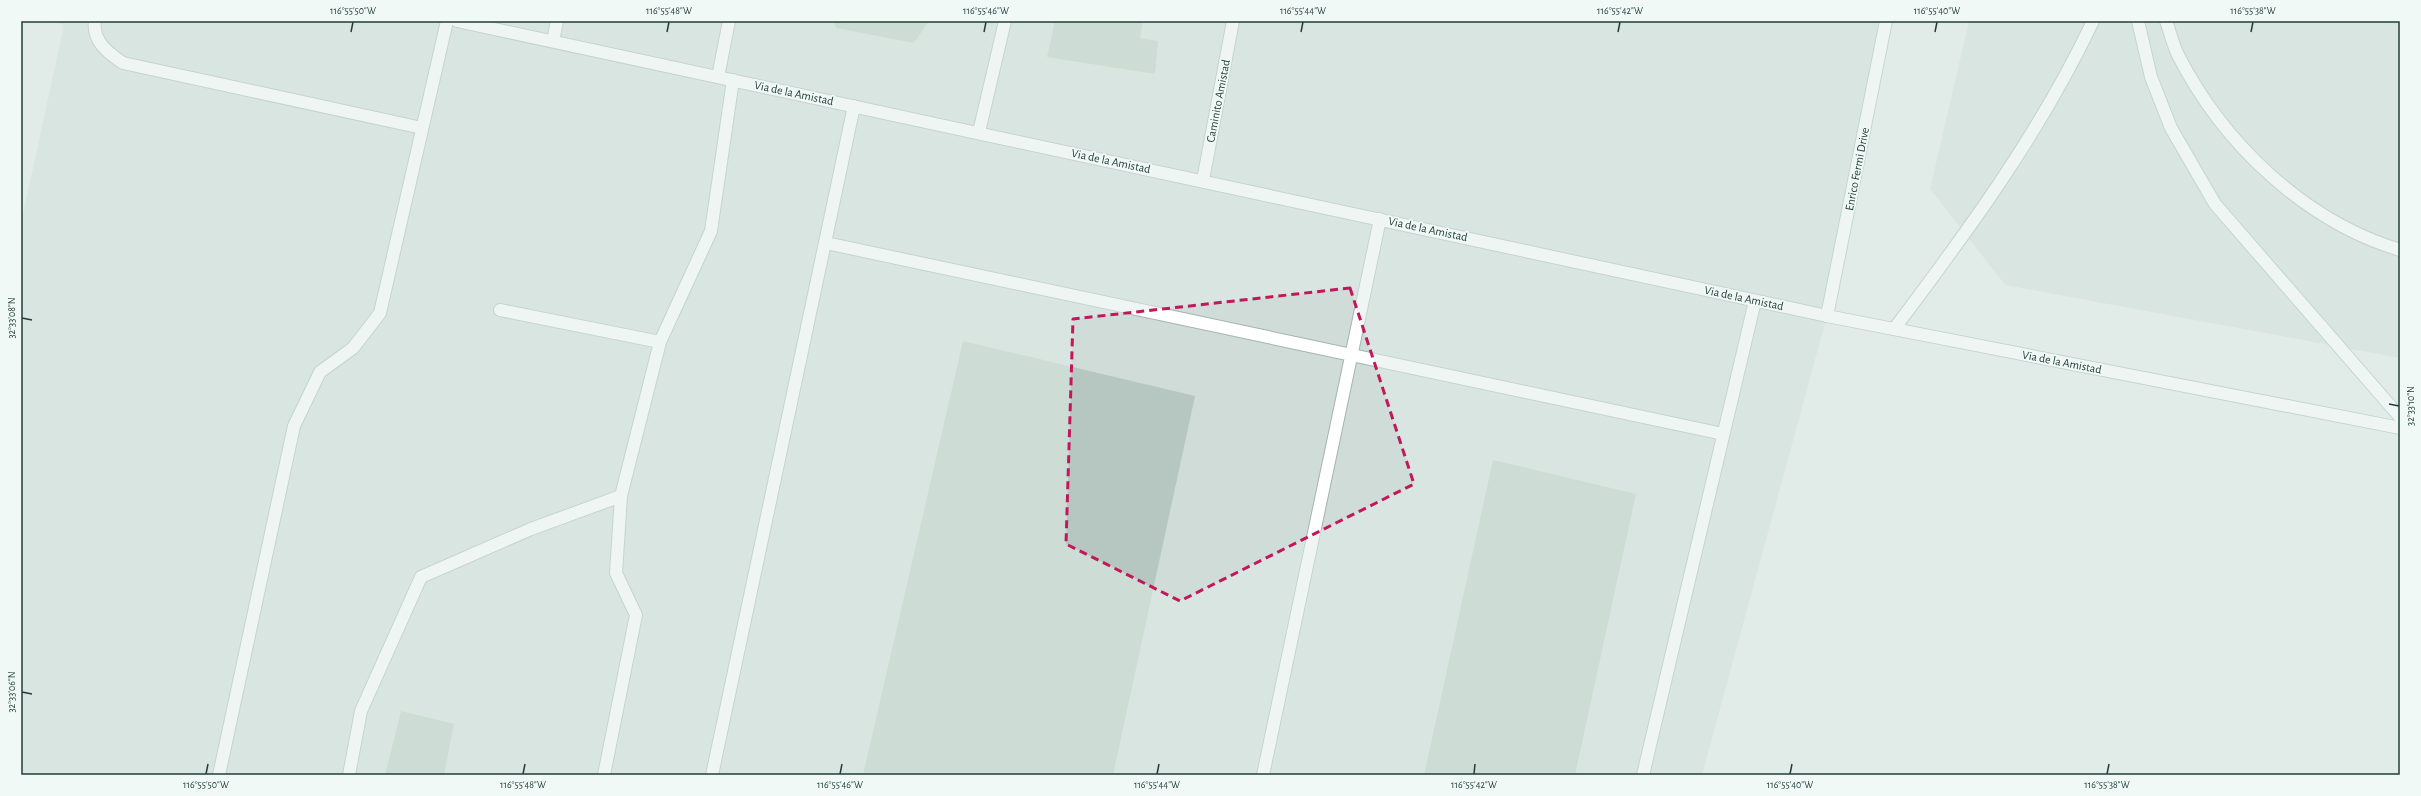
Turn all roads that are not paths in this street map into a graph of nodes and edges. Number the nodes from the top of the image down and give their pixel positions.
1 (95, 21) edge
2 (447, 21) edge
3 (457, 21) edge
4 (557, 21) edge
5 (729, 21) edge
6 (1005, 21) edge
7 (1233, 21) edge
8 (1886, 21) edge
9 (2092, 21) edge
10 (2138, 21) edge
11 (2166, 21) edge
12 (553, 41) junction
13 (718, 77) junction
14 (733, 80) junction
15 (854, 106) junction
16 (422, 128) junction
17 (979, 132) junction
18 (1202, 180) junction
19 (1380, 219) junction
20 (826, 242) junction
21 (2400, 250) edge
22 (1755, 301) junction
23 (500, 310) dead end
24 (1827, 316) junction
25 (1894, 329) junction
26 (660, 342) junction
27 (1352, 354) junction
28 (2400, 417) edge
29 (2400, 428) edge
30 (1723, 434) junction
31 (621, 496) junction
32 (219, 775) edge
33 (349, 775) edge
34 (604, 775) edge
35 (712, 775) edge
36 (1263, 775) edge
37 (1642, 775) edge

1 - 16 street
2 - 16 street
3 - 12 street, Via de la Amistad
4 - 12 street
5 - 13 street
6 - 17 street
7 - 18 street, Caminito Amistad
8 - 24 street, Enrico Fermi Drive
9 - 25 street
10 - 28 street
11 - 21 street
12 - 13 street, Via de la Amistad
13 - 14 street, Via de la Amistad
14 - 15 street, Via de la Amistad
14 - 26 street
15 - 17 street, Via de la Amistad
15 - 20 street
16 - 32 street
17 - 18 street, Via de la Amistad
18 - 19 street, Via de la Amistad
19 - 22 street, Via de la Amistad
19 - 27 street
20 - 27 street
20 - 35 street
22 - 24 street, Via de la Amistad
22 - 30 street
23 - 26 street
24 - 25 street, Via de la Amistad
25 - 29 street, Via de la Amistad
26 - 31 street
27 - 30 street
27 - 36 street
30 - 37 street
31 - 33 street
31 - 34 street

